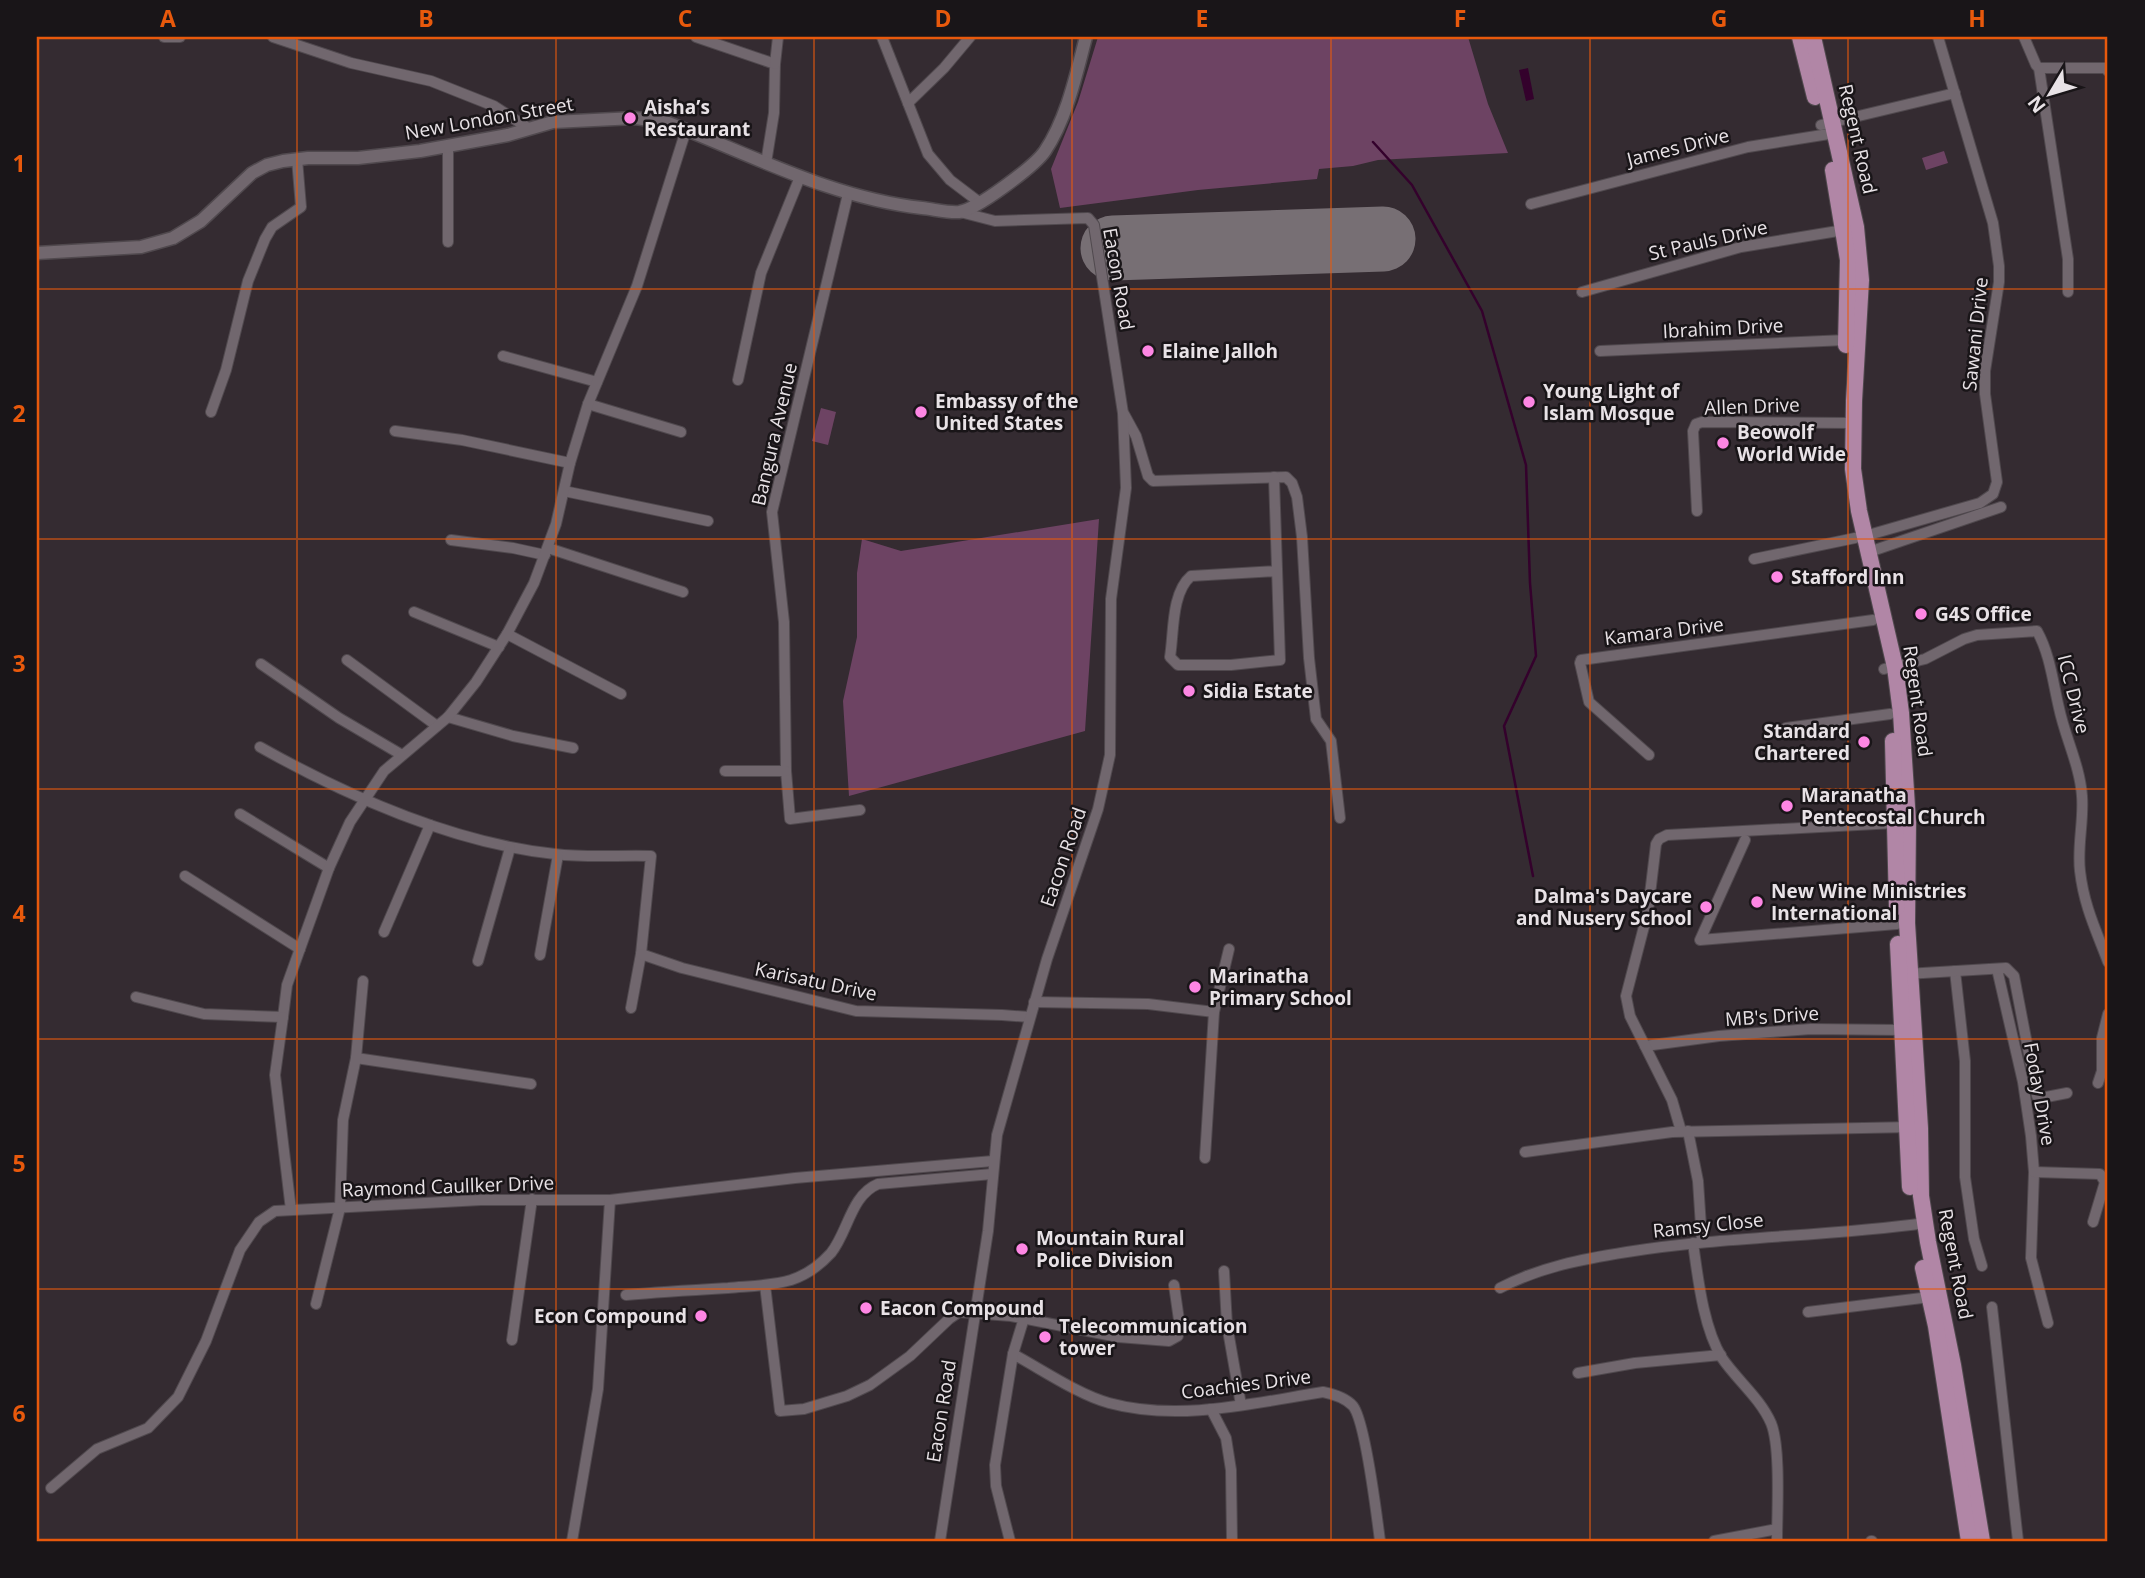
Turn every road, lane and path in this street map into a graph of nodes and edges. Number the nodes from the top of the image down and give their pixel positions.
1 (164, 37) edge
2 (180, 37) edge
3 (273, 37) edge
4 (696, 37) edge
5 (778, 37) edge
6 (882, 37) edge
7 (970, 37) edge
8 (1086, 37) edge
9 (1800, 37) edge
10 (1813, 37) edge
11 (1938, 37) edge
12 (2024, 37) edge
13 (775, 65) junction
14 (2039, 68) junction
15 (2108, 71) edge
16 (1955, 93) junction
17 (908, 103) junction
18 (528, 128) junction
19 (1828, 129) junction
20 (686, 130) junction
21 (448, 146) junction
22 (297, 159) junction
23 (766, 163) junction
24 (800, 177) junction
25 (848, 194) junction
26 (979, 202) junction
27 (1531, 204) dead end
28 (960, 212) junction
29 (1844, 230) junction
30 (448, 242) dead end
31 (37, 253) edge
32 (1581, 292) dead end
33 (2068, 292) dead end
34 (1846, 340) junction
35 (1600, 351) dead end
36 (503, 356) dead end
37 (738, 380) dead end
38 (597, 382) junction
39 (588, 404) junction
40 (211, 412) dead end
41 (1124, 413) junction
42 (1848, 422) junction
43 (395, 431) dead end
44 (681, 432) dead end
45 (570, 463) junction
46 (1274, 477) junction
47 (564, 491) junction
48 (2001, 507) dead end
49 (1697, 511) dead end
50 (708, 521) dead end
51 (451, 540) dead end
52 (1863, 542) junction
53 (547, 551) junction
54 (1754, 559) dead end
55 (1277, 571) junction
56 (683, 592) dead end
57 (414, 612) dead end
58 (1873, 620) junction
59 (507, 634) junction
60 (499, 647) junction
61 (347, 660) dead end
62 (261, 664) dead end
63 (1889, 668) junction
64 (621, 694) dead end
65 (1890, 714) junction
66 (448, 717) junction
67 (437, 726) junction
68 (1786, 727) dead end
69 (260, 747) dead end
70 (573, 748) dead end
71 (402, 755) junction
72 (1649, 755) dead end
73 (1900, 763) junction
74 (725, 771) dead end
75 (786, 771) junction
76 (364, 798) junction
77 (860, 810) dead end
78 (240, 814) dead end
79 (1340, 818) dead end
80 (1895, 823) junction
81 (430, 825) junction
82 (1745, 840) dead end
83 (510, 848) junction
84 (558, 855) junction
85 (329, 868) junction
86 (185, 876) dead end
87 (1897, 924) junction
88 (384, 932) dead end
89 (1229, 948) dead end
90 (300, 949) junction
91 (640, 954) junction
92 (540, 955) dead end
93 (478, 961) dead end
94 (2108, 962) edge
95 (1997, 970) junction
96 (1955, 971) junction
97 (1904, 974) junction
98 (363, 981) dead end
99 (136, 996) dead end
100 (1034, 1002) junction
101 (631, 1008) dead end
102 (1214, 1012) junction
103 (2108, 1014) edge
104 (283, 1017) junction
105 (1030, 1017) junction
106 (1902, 1030) junction
107 (1646, 1046) junction
108 (356, 1058) junction
109 (2098, 1083) dead end
110 (531, 1084) dead end
111 (2067, 1093) dead end
112 (1913, 1127) junction
113 (1685, 1131) junction
114 (1525, 1152) dead end
115 (1205, 1158) dead end
116 (993, 1161) junction
117 (2034, 1172) junction
118 (992, 1174) junction
119 (532, 1199) junction
120 (610, 1200) junction
121 (340, 1208) junction
122 (291, 1209) junction
123 (2093, 1222) dead end
124 (1920, 1224) junction
125 (1698, 1242) junction
126 (1982, 1266) dead end
127 (1224, 1271) dead end
128 (765, 1285) junction
129 (1174, 1285) dead end
130 (1500, 1288) dead end
131 (626, 1295) dead end
132 (1930, 1297) junction
133 (316, 1304) dead end
134 (1992, 1307) dead end
135 (1808, 1312) dead end
136 (976, 1313) junction
137 (1024, 1318) junction
138 (2048, 1323) dead end
139 (512, 1340) dead end
140 (1013, 1353) junction
141 (1721, 1355) junction
142 (1948, 1371) junction
143 (1578, 1373) dead end
144 (1241, 1405) junction
145 (1211, 1409) junction
146 (1955, 1414) junction
147 (51, 1488) dead end
148 (1777, 1528) junction
149 (572, 1541) edge
150 (940, 1541) edge
151 (1010, 1541) edge
152 (1232, 1541) edge
153 (1380, 1541) edge
154 (1714, 1541) edge
155 (1777, 1541) edge
156 (1969, 1541) edge
157 (1982, 1541) edge
158 (2018, 1541) edge

1 - 2 street
3 - 18 street
4 - 13 street
5 - 13 street
6 - 17 street
7 - 17 street
8 - 26 street
9 - 19 main road, Regent Road
10 - 19 main road, Regent Road
11 - 16 street, Sawani Drive
12 - 14 street
13 - 23 street
14 - 15 street
14 - 33 street
16 - 19 street, James Drive
16 - 52 street, Sawani Drive
17 - 26 street
18 - 20 street, New London Street
18 - 21 street, New London Street
19 - 27 street, James Drive
19 - 29 main road, Regent Road
19 - 42 main road, Regent Road
20 - 23 street, New London Street
20 - 38 street
21 - 22 street, New London Street
21 - 30 street
22 - 31 street, New London Street
22 - 40 street
23 - 24 street, New London Street
24 - 25 street, New London Street
24 - 37 street
25 - 28 street, New London Street
25 - 75 street, Bangura Avenue
26 - 28 street
28 - 41 street, Eacon Road
29 - 32 street, St Pauls Drive
29 - 34 main road, Regent Road
34 - 35 street, Ibrahim Drive
34 - 42 main road, Regent Road
36 - 38 street
38 - 39 street
39 - 44 street
39 - 45 street
41 - 46 street
41 - 100 street, Eacon Road
42 - 49 street, Allen Drive
42 - 52 main road, Regent Road
43 - 45 street
45 - 47 street
46 - 55 street
46 - 79 street
47 - 50 street
47 - 53 street
48 - 52 street
51 - 53 street
52 - 54 street
52 - 58 main road, Regent Road
52 - 63 main road, Regent Road
53 - 56 street
53 - 59 street
55 - 55 street
57 - 60 street
58 - 63 main road, Regent Road
58 - 72 street, Kamara Drive
59 - 60 street
59 - 64 street
60 - 66 street
61 - 67 street
62 - 71 street
63 - 65 main road, Regent Road
63 - 73 main road, Regent Road
63 - 94 street, ICC Drive
65 - 68 street
65 - 73 main road, Regent Road
66 - 67 street
66 - 70 street
67 - 71 street
69 - 76 street
71 - 76 street
73 - 80 main road, Regent Road
73 - 97 main road, Regent Road
74 - 75 street
75 - 77 street, Bangura Avenue
76 - 81 street
76 - 85 street
78 - 85 street
80 - 87 main road, Regent Road
80 - 107 street
81 - 83 street
81 - 88 street
82 - 87 street
83 - 84 street
83 - 93 street
84 - 91 street
84 - 92 street
85 - 90 street
86 - 90 street
87 - 97 main road, Regent Road
89 - 102 street
90 - 104 street
91 - 101 street
91 - 105 street, Karisatu Drive
95 - 96 street
95 - 111 street
95 - 117 street, Foday Drive
96 - 97 street
96 - 126 street
97 - 106 main road, Regent Road
97 - 112 main road, Regent Road
98 - 108 street
99 - 104 street
100 - 102 street
100 - 105 street, Eacon Road
102 - 115 street
103 - 109 street
104 - 122 street
105 - 116 street, Eacon Road
106 - 107 street, MB's Drive
106 - 112 main road, Regent Road
107 - 113 street
108 - 110 street
108 - 121 street
112 - 113 street
112 - 124 main road, Regent Road
113 - 114 street
113 - 125 street
116 - 118 street, Eacon Road
116 - 120 street, Raymond Caullker Drive
117 - 123 street
117 - 138 street, Foday Drive
118 - 128 street
118 - 136 street, Eacon Road
119 - 120 street, Raymond Caullker Drive
119 - 121 street, Raymond Caullker Drive
119 - 139 street
120 - 149 street
121 - 122 street, Raymond Caullker Drive
121 - 133 street
122 - 147 street, Raymond Caullker Drive
124 - 125 street, Ramsy Close
124 - 132 main road, Regent Road
124 - 142 main road, Regent Road
125 - 130 street, Ramsy Close
125 - 141 street
127 - 144 street
128 - 131 street
128 - 136 street
129 - 137 street
132 - 135 street
132 - 142 main road, Regent Road
134 - 158 street
136 - 137 street
136 - 150 street, Eacon Road
137 - 140 street
140 - 145 street, Coachies Drive
140 - 151 street
141 - 143 street
141 - 148 street
142 - 146 main road, Regent Road
144 - 145 street, Coachies Drive
144 - 153 street, Coachies Drive
145 - 152 street
146 - 156 main road, Regent Road
146 - 157 main road, Regent Road
148 - 154 street
148 - 155 street

